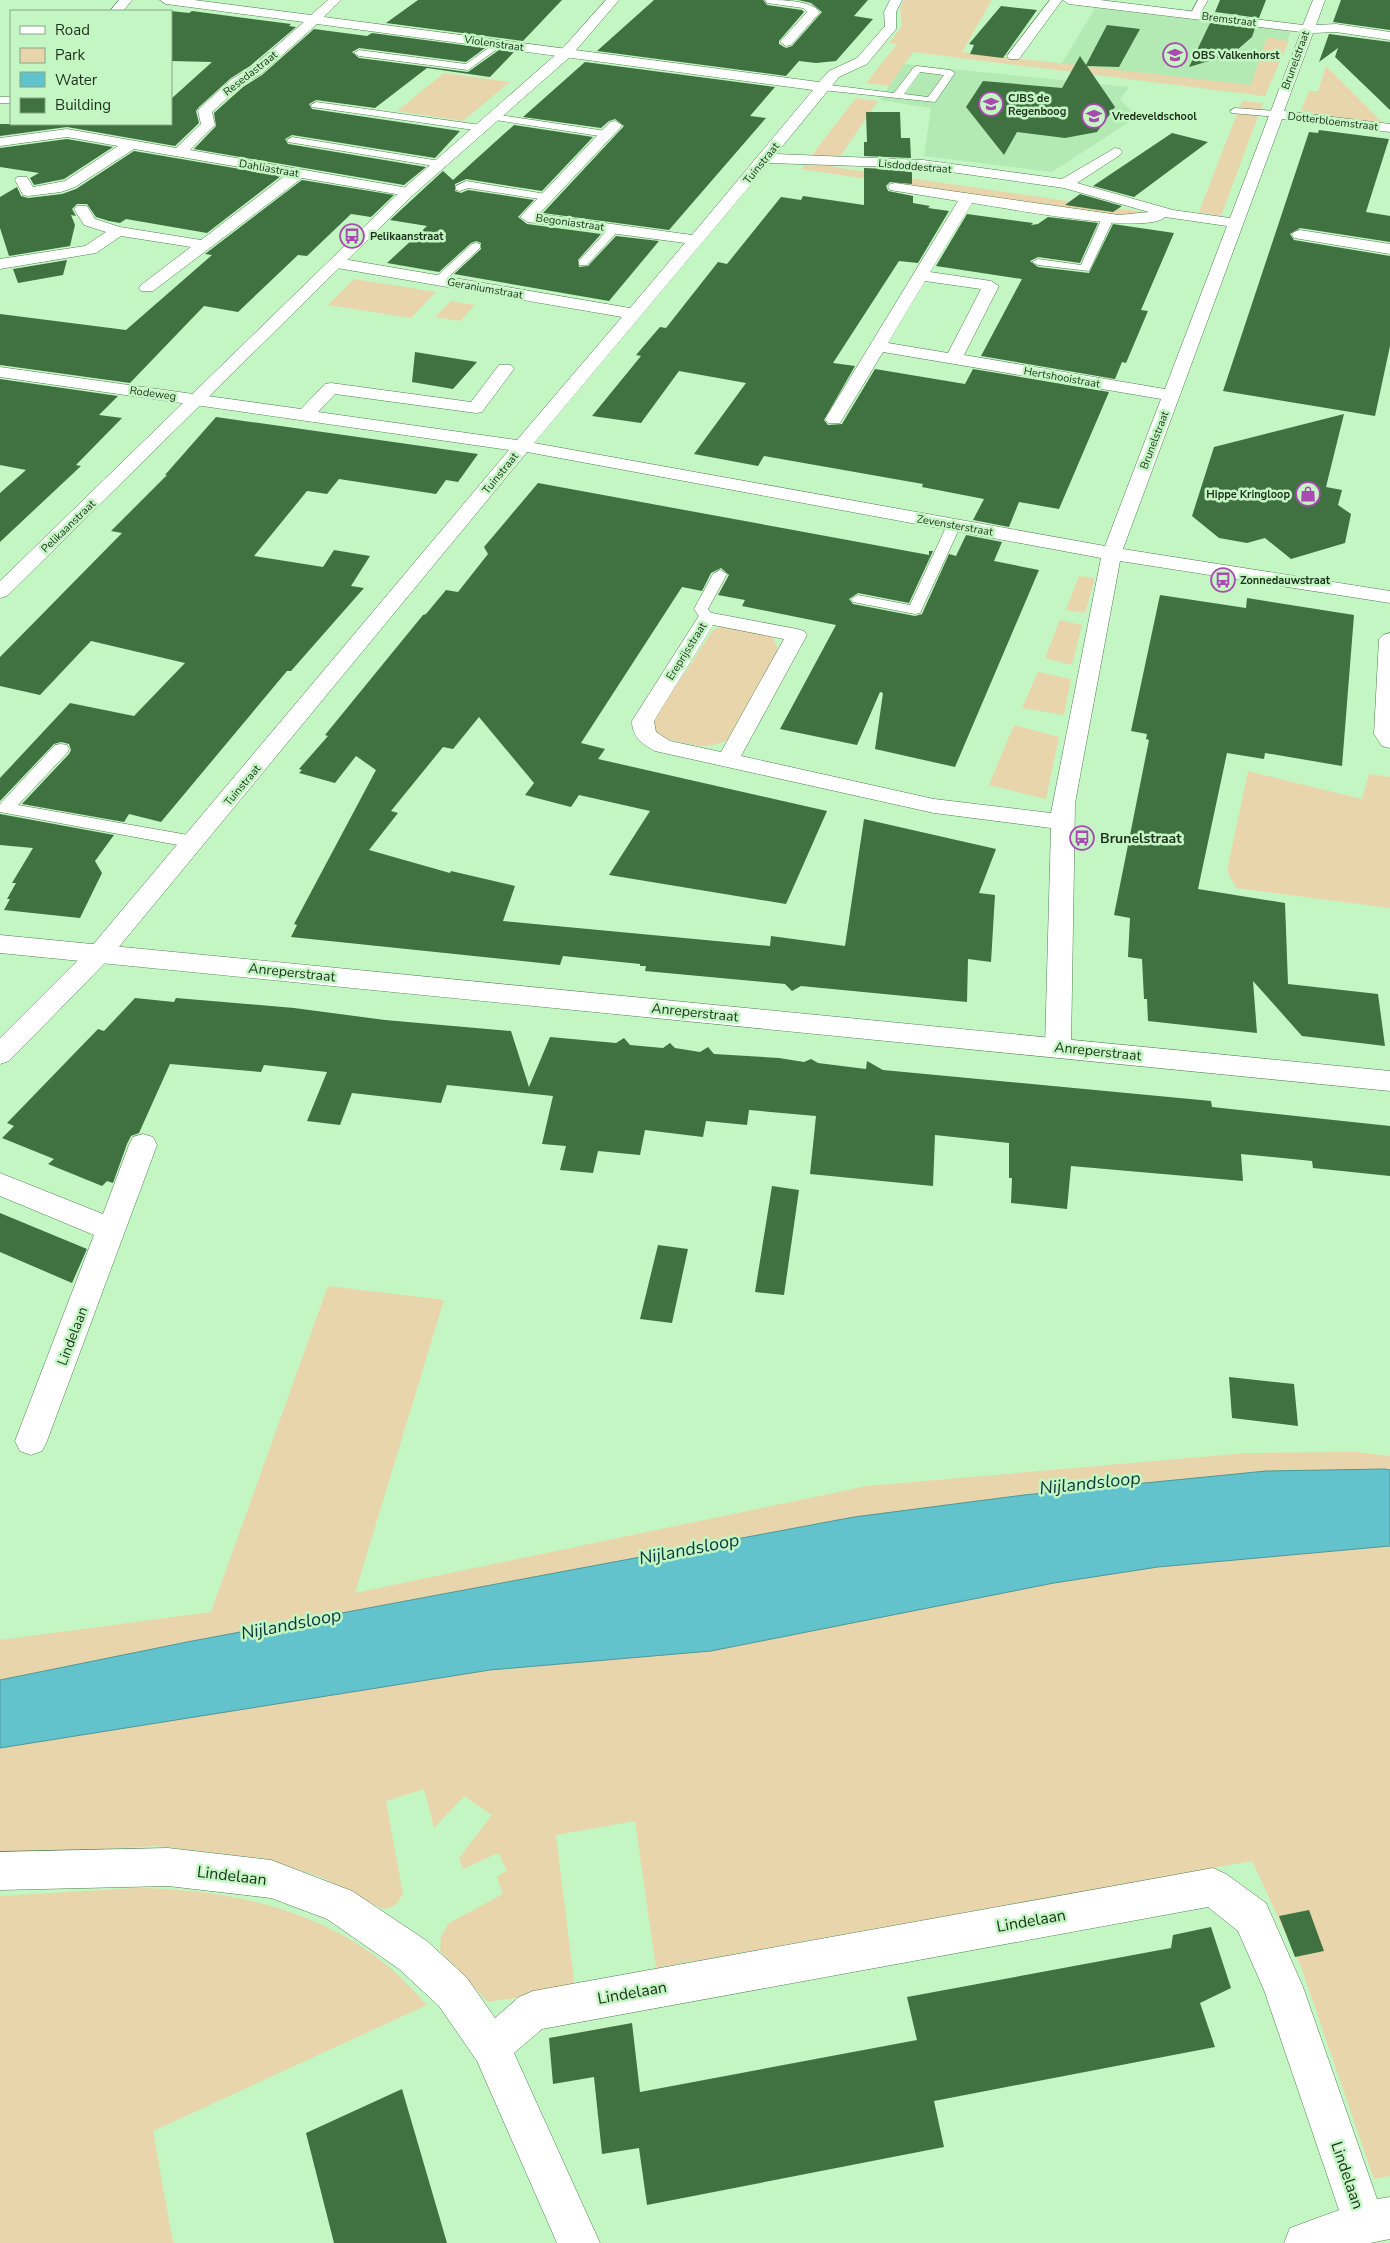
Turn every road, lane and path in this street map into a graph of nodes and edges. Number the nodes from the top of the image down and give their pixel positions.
1 (126, 0) edge
2 (166, 0) edge
3 (335, 0) edge
4 (613, 0) edge
5 (771, 0) edge
6 (896, 0) edge
7 (1056, 0) edge
8 (1069, 0) edge
9 (1203, 0) edge
10 (1319, 0) edge
11 (793, 1) edge
12 (117, 10) edge
13 (1195, 15) junction
14 (313, 19) junction
15 (1307, 29) junction
16 (1390, 36) edge
17 (786, 42) dead end
18 (498, 44) junction
19 (359, 53) dead end
20 (566, 53) junction
21 (1014, 56) dead end
22 (822, 87) junction
23 (897, 96) junction
24 (316, 105) dead end
25 (1235, 111) dead end
26 (1277, 114) junction
27 (487, 123) junction
28 (10, 125) edge
29 (1390, 128) edge
30 (610, 129) joint
31 (0, 137) edge
32 (292, 140) dead end
33 (0, 142) edge
34 (130, 145) junction
35 (178, 152) junction
36 (1115, 152) dead end
37 (764, 158) junction
38 (440, 164) junction
39 (299, 173) junction
40 (22, 180) dead end
41 (1065, 184) junction
42 (895, 187) dead end
43 (460, 188) dead end
44 (408, 192) junction
45 (546, 197) junction
46 (967, 198) junction
47 (82, 209) dead end
48 (1172, 214) junction
49 (1108, 218) junction
50 (1235, 223) junction
51 (614, 229) junction
52 (118, 231) junction
53 (1300, 235) dead end
54 (695, 240) junction
55 (206, 245) junction
56 (476, 246) dead end
57 (1390, 249) edge
58 (1038, 262) dead end
59 (337, 263) junction
60 (583, 263) dead end
61 (0, 264) edge
62 (922, 276) junction
63 (440, 279) junction
64 (147, 288) dead end
65 (633, 314) junction
66 (877, 346) junction
67 (954, 358) junction
68 (505, 369) dead end
69 (0, 372) edge
70 (1171, 395) junction
71 (198, 400) junction
72 (306, 415) junction
73 (834, 418) dead end
74 (522, 446) junction
75 (954, 525) junction
76 (1112, 553) junction
77 (720, 574) dead end
78 (0, 592) edge
79 (1390, 597) edge
80 (858, 599) dead end
81 (707, 618) junction
82 (1390, 639) edge
83 (1390, 741) edge
84 (61, 749) dead end
85 (728, 759) junction
86 (1062, 822) junction
87 (194, 842) junction
88 (0, 944) edge
89 (100, 953) junction
90 (1058, 1047) junction
91 (0, 1054) edge
92 (1390, 1081) edge
93 (143, 1145) dead end
94 (0, 1184) edge
95 (112, 1230) junction
96 (31, 1441) dead end
97 (0, 1870) edge
98 (492, 2047) junction
99 (1377, 2221) edge
100 (579, 2243) edge
101 (1305, 2243) edge

1 - 12 street
2 - 14 street, Violenstraat
3 - 14 street
4 - 20 street, Pelikaanstraat
5 - 11 street
6 - 22 street, Tuinstraat
7 - 21 street
8 - 13 street, Bremstraat
9 - 13 lane
10 - 15 street, Brunelstraat
11 - 17 street
13 - 15 street, Bremstraat
14 - 18 street, Violenstraat
14 - 35 street, Resedastraat
15 - 16 street, Bremstraat
15 - 26 street, Brunelstraat
18 - 19 lane
18 - 20 street, Violenstraat
20 - 22 street, Violenstraat
20 - 27 street, Pelikaanstraat
22 - 23 lane
22 - 37 street, Tuinstraat
23 - 23 lane
24 - 27 lane
25 - 26 lane
26 - 29 street, Dotterbloemstraat
26 - 50 street, Brunelstraat
27 - 30 lane, Begoniastraat
27 - 38 street, Pelikaanstraat
28 - 31 street
30 - 45 street, Begoniastraat
32 - 38 lane
33 - 34 street, Dahliastraat
34 - 35 street, Dahliastraat
34 - 40 street
35 - 39 street, Dahliastraat
36 - 41 street
37 - 41 street, Lisdoddestraat
37 - 54 street, Tuinstraat
38 - 44 street, Pelikaanstraat
39 - 44 street, Dahliastraat
39 - 55 street
41 - 48 street, Lisdoddestraat
42 - 46 street, Lisdoddestraat
43 - 45 lane
44 - 59 street, Pelikaanstraat
45 - 51 street, Begoniastraat
46 - 49 street, Lisdoddestraat
46 - 62 street
47 - 52 street
48 - 49 street, Lisdoddestraat
48 - 50 street, Lisdoddestraat
49 - 58 lane
50 - 70 street, Brunelstraat
51 - 54 street, Begoniastraat
51 - 60 lane
52 - 55 street
52 - 61 street
53 - 57 street
54 - 65 street, Tuinstraat
55 - 64 street
56 - 63 lane
59 - 63 street, Geraniumstraat
59 - 71 street, Pelikaanstraat
62 - 66 street
62 - 67 street
63 - 65 street, Geraniumstraat
65 - 74 street, Tuinstraat
66 - 67 street, Hertshooistraat
66 - 73 street
67 - 70 street, Hertshooistraat
68 - 72 street
69 - 71 street, Rodeweg
70 - 76 street, Brunelstraat
71 - 72 street, Rodeweg
71 - 78 street, Pelikaanstraat
72 - 74 street, Rodeweg
74 - 75 street, Zevensterstraat
74 - 87 street, Tuinstraat
75 - 76 street, Zevensterstraat
75 - 80 lane
76 - 79 street, Zevensterstraat
76 - 86 street, Brunelstraat
77 - 81 lane
81 - 85 street, Ereprijsstraat
81 - 85 street, Ereprijsstraat
82 - 83 street
84 - 87 lane
85 - 86 street, Ereprijsstraat
86 - 90 street, Brunelstraat
87 - 89 street, Tuinstraat
88 - 89 street, Anreperstraat
89 - 90 street, Anreperstraat
89 - 91 street
90 - 92 street, Anreperstraat
93 - 95 street, Lindelaan
94 - 95 street
95 - 96 street, Lindelaan
97 - 98 street, Lindelaan
98 - 99 street, Lindelaan
98 - 100 street, Lindelaan
99 - 101 street

